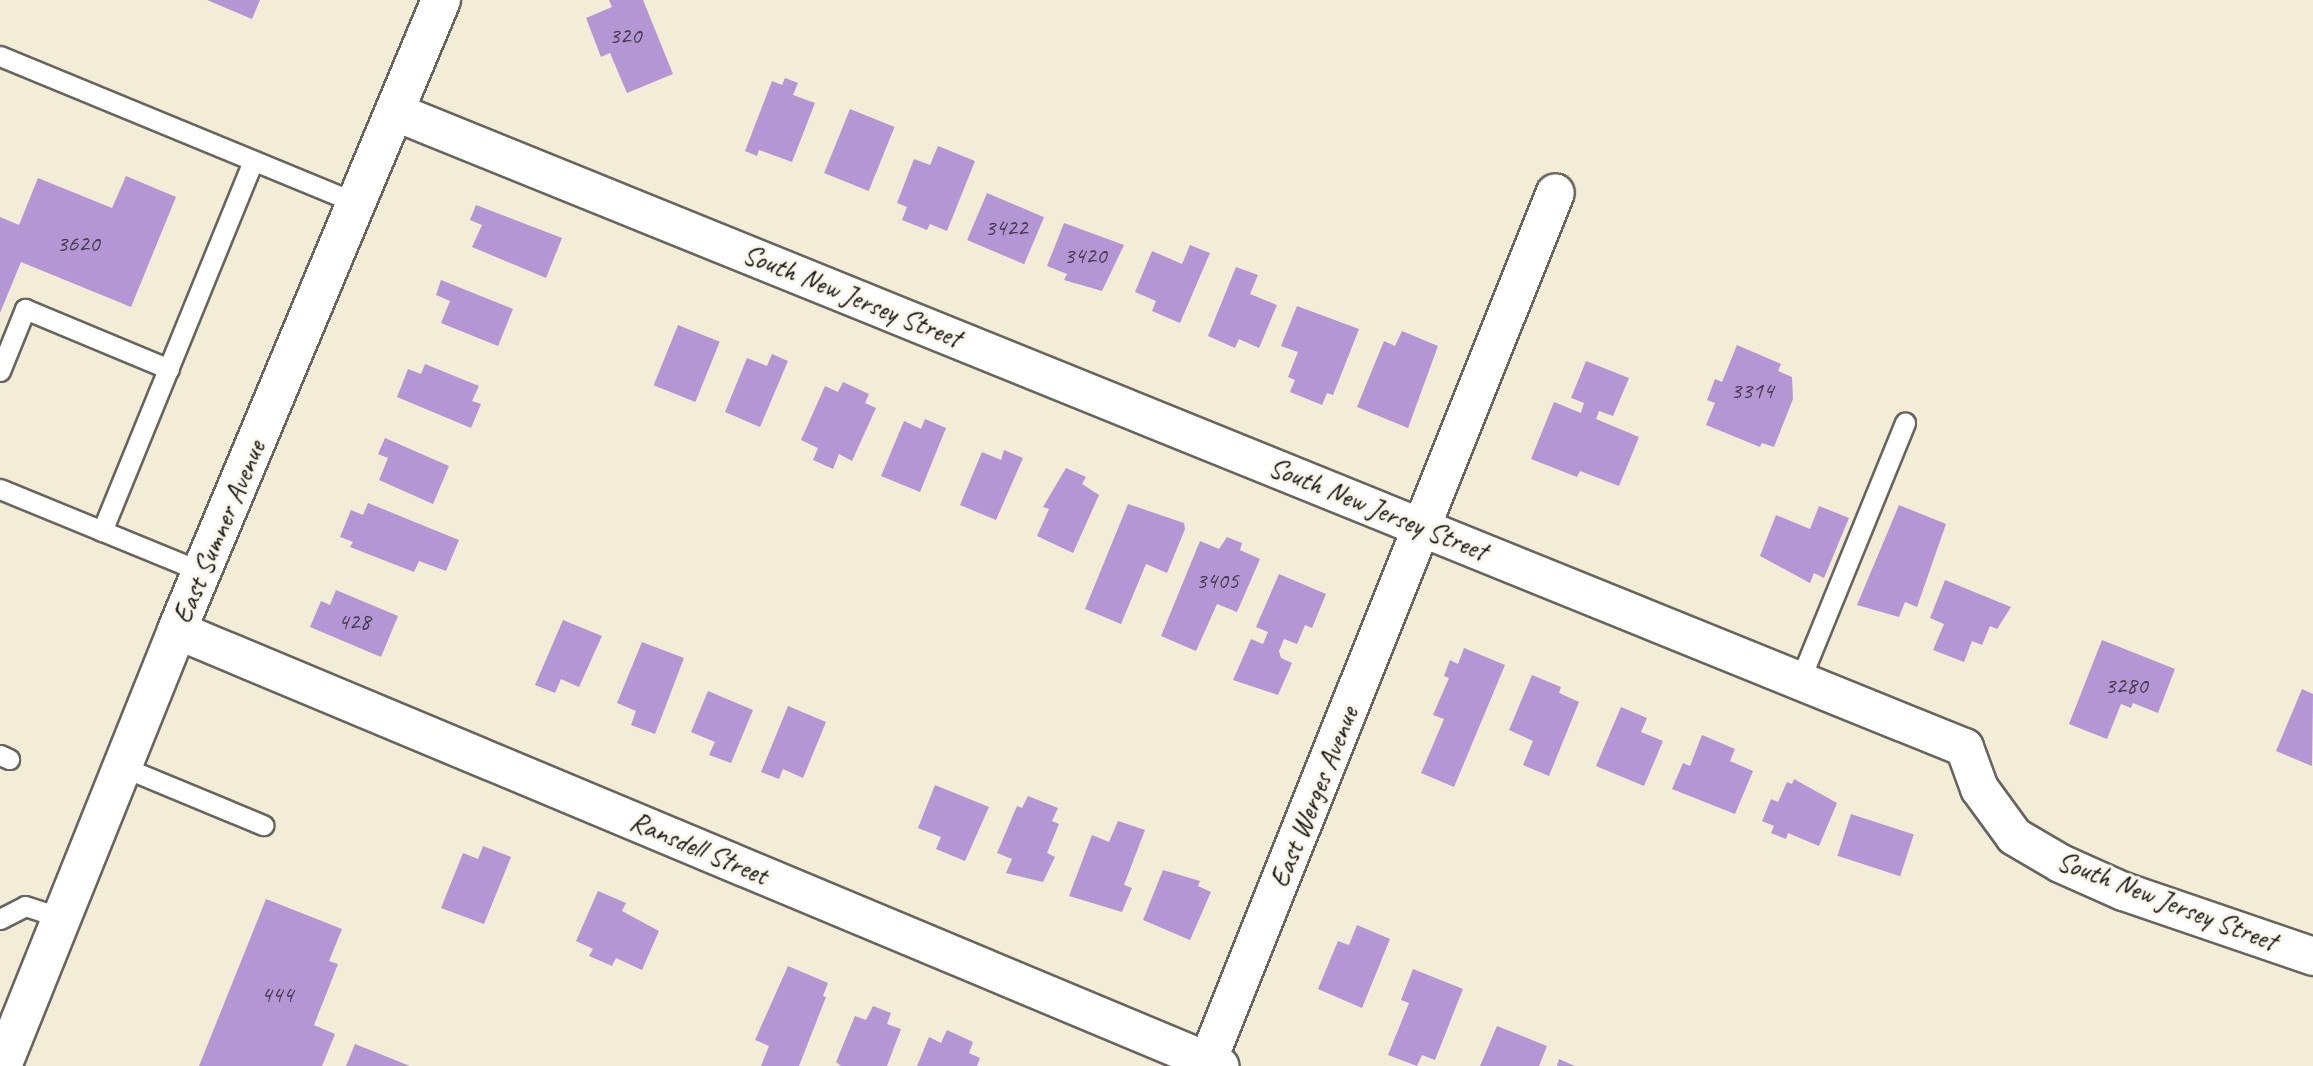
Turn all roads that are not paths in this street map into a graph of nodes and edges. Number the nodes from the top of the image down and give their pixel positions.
1 (441, 0) edge
2 (0, 56) edge
3 (396, 112) junction
4 (253, 161) junction
5 (1555, 192) dead end
6 (357, 203) junction
7 (169, 369) junction
8 (0, 371) edge
9 (1905, 423) dead end
10 (0, 489) edge
11 (1424, 527) junction
12 (102, 531) junction
13 (202, 572) junction
14 (177, 630) junction
15 (1800, 680) junction
16 (123, 767) junction
17 (263, 825) dead end
18 (62, 918) junction
19 (0, 919) edge
20 (2313, 957) edge
21 (1211, 1064) edge
22 (2, 1066) edge

1 - 3 street, East Sumner Avenue
2 - 4 lane
3 - 6 street, East Sumner Avenue
3 - 11 street, South New Jersey Street
4 - 6 lane
4 - 7 lane
5 - 11 street, East Werges Avenue
6 - 13 street, East Sumner Avenue
7 - 8 lane
7 - 12 lane
9 - 15 lane
10 - 12 lane
11 - 15 street, South New Jersey Street
11 - 21 street, East Werges Avenue
12 - 13 lane
13 - 14 street, East Sumner Avenue
14 - 16 street, East Sumner Avenue
14 - 21 street, Ransdell Street
15 - 20 street, South New Jersey Street
16 - 17 lane
16 - 18 street, East Sumner Avenue
18 - 19 lane
18 - 22 street, East Sumner Avenue

